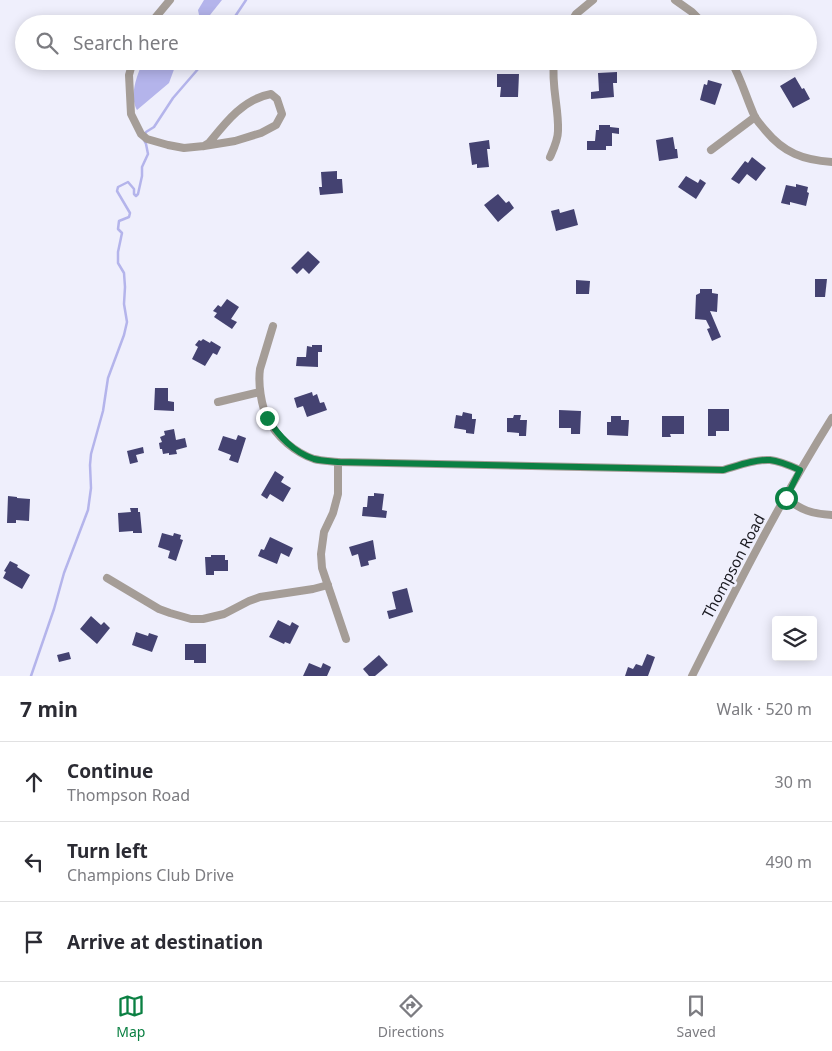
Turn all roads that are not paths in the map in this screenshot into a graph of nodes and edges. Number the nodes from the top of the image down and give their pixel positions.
1 (170, 0) edge
2 (593, 0) edge
3 (675, 0) edge
4 (158, 15) edge
5 (575, 15) edge
6 (695, 15) edge
7 (130, 70) edge
8 (552, 70) edge
9 (735, 70) edge
10 (755, 117) junction
11 (204, 146) junction
12 (712, 150) dead end
13 (550, 157) dead end
14 (832, 162) edge
15 (273, 326) dead end
16 (260, 392) junction
17 (218, 402) dead end
18 (832, 418) edge
19 (338, 462) junction
20 (800, 470) junction
21 (786, 498) junction
22 (832, 515) edge
23 (106, 578) dead end
24 (328, 585) junction
25 (346, 639) dead end
26 (692, 676) edge

1 - 4 street
2 - 5 street
3 - 6 street
7 - 11 street
8 - 13 street
9 - 10 street
10 - 12 street
10 - 14 street
11 - 11 street
15 - 16 street
16 - 17 street
16 - 19 street
18 - 20 street, Thompson Road
19 - 20 street
19 - 24 street
20 - 21 street, Thompson Road
21 - 22 street
21 - 26 street, Thompson Road
23 - 24 street
24 - 25 street

